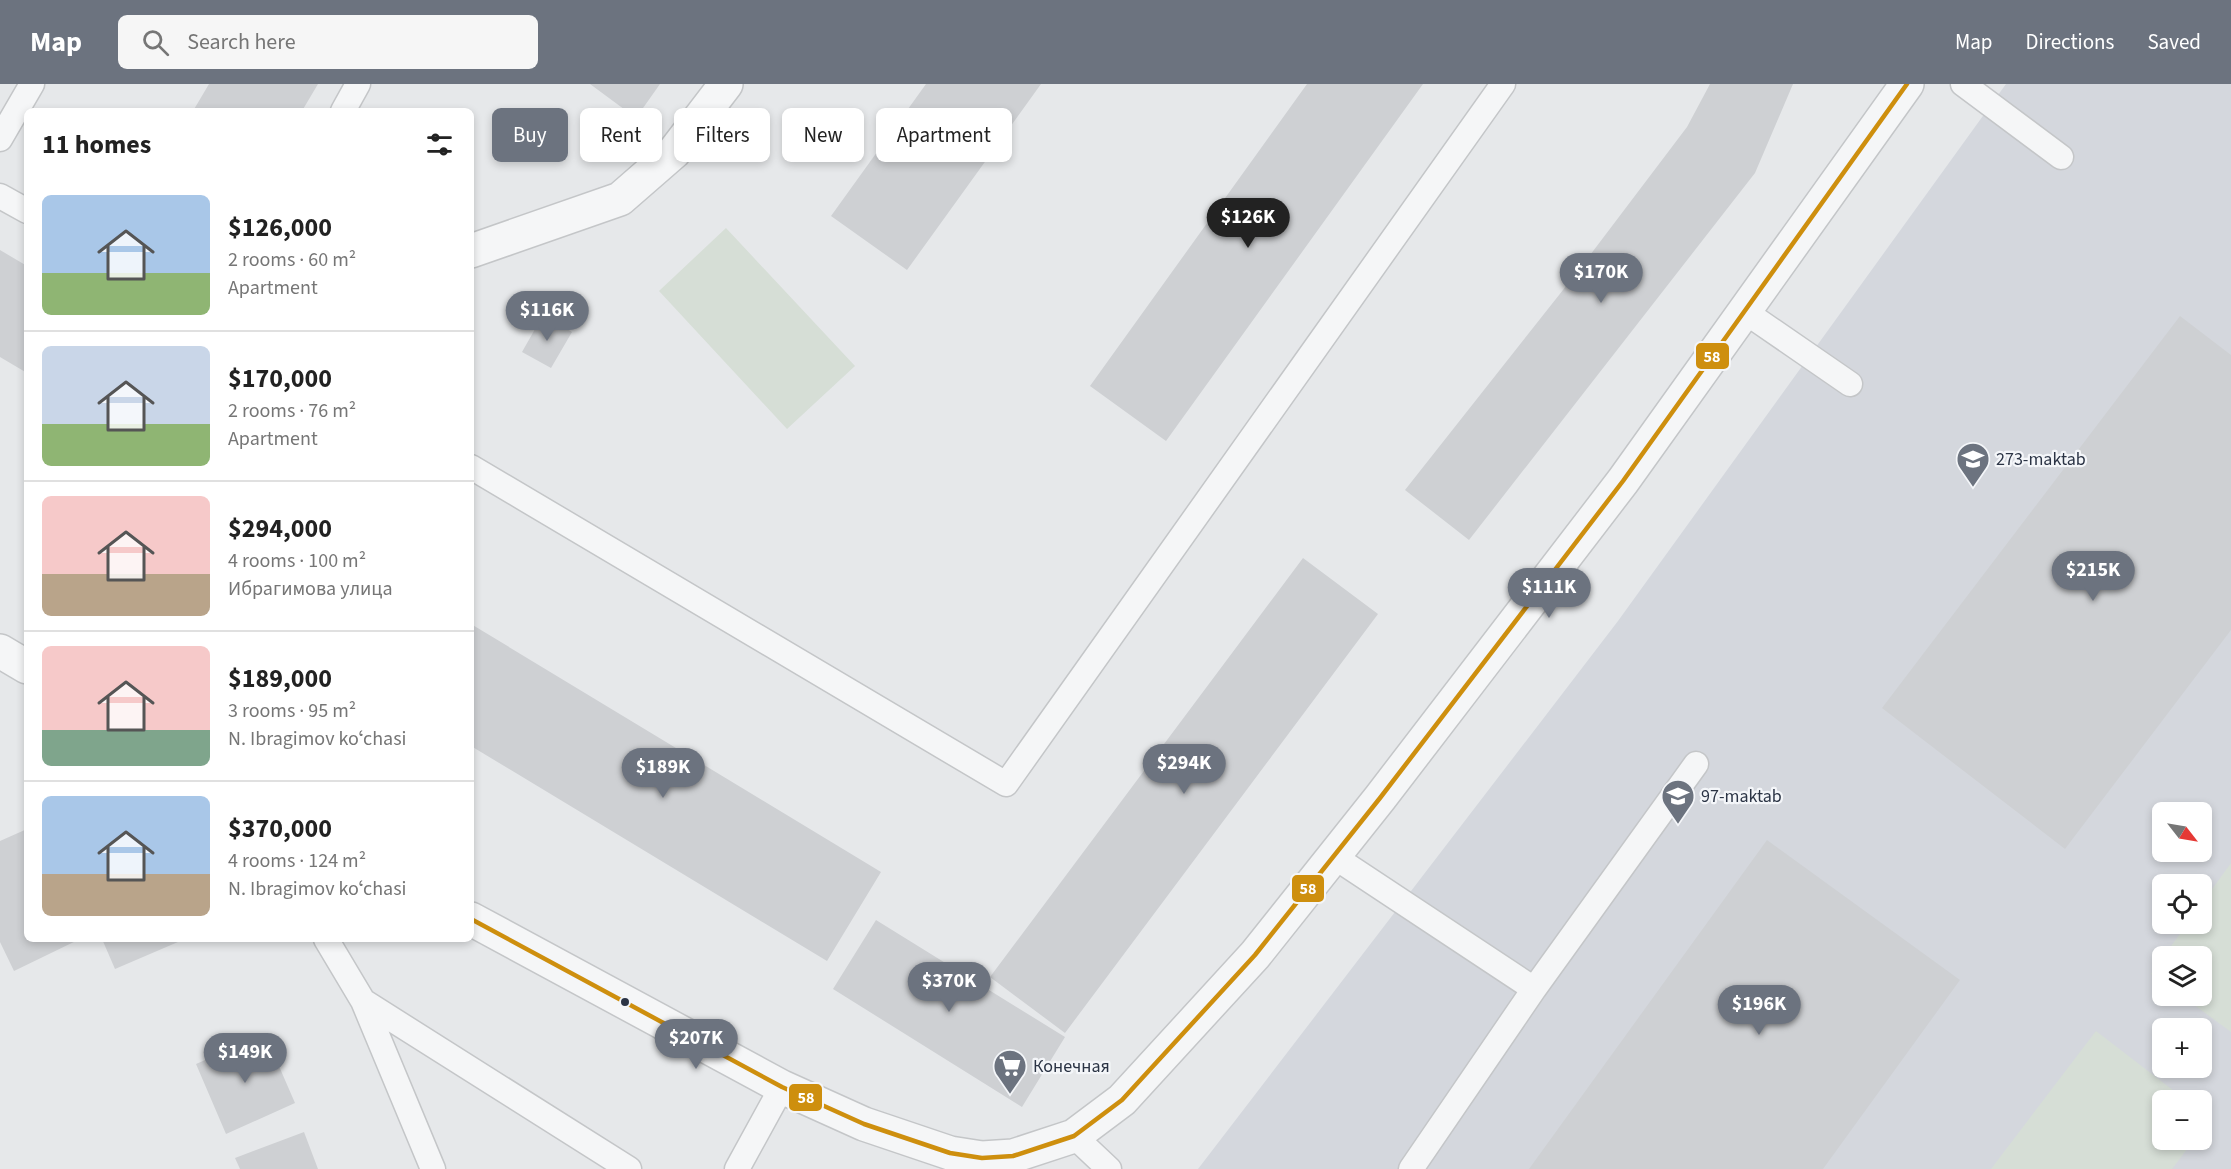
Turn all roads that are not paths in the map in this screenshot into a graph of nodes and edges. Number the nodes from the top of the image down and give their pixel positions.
1 (32, 84) edge
2 (358, 84) edge
3 (726, 84) edge
4 (1503, 84) edge
5 (1907, 84) edge
6 (1963, 84) edge
7 (345, 108) edge
8 (0, 139) edge
9 (2061, 157) dead end
10 (0, 196) edge
11 (24, 209) edge
12 (474, 250) edge
13 (1744, 311) junction
14 (1850, 384) dead end
15 (474, 469) edge
16 (0, 651) edge
17 (24, 665) edge
18 (1696, 764) dead end
19 (1333, 856) junction
20 (474, 921) edge
21 (328, 942) edge
22 (1534, 989) junction
23 (363, 1001) junction
24 (782, 1088) junction
25 (1074, 1136) junction
26 (1018, 1162) edge
27 (433, 1169) edge
28 (629, 1169) edge
29 (737, 1169) edge
30 (1109, 1169) edge
31 (1411, 1169) edge

1 - 8 lane
2 - 7 lane
3 - 12 street
4 - 15 lane
5 - 13 street
6 - 9 lane
10 - 11 lane
13 - 14 lane
13 - 19 street
16 - 17 street
18 - 22 lane
19 - 22 lane
19 - 25 street
20 - 24 street
21 - 23 lane
22 - 31 lane
23 - 27 lane
23 - 28 lane
24 - 26 street
24 - 29 lane
25 - 26 street
25 - 30 lane

